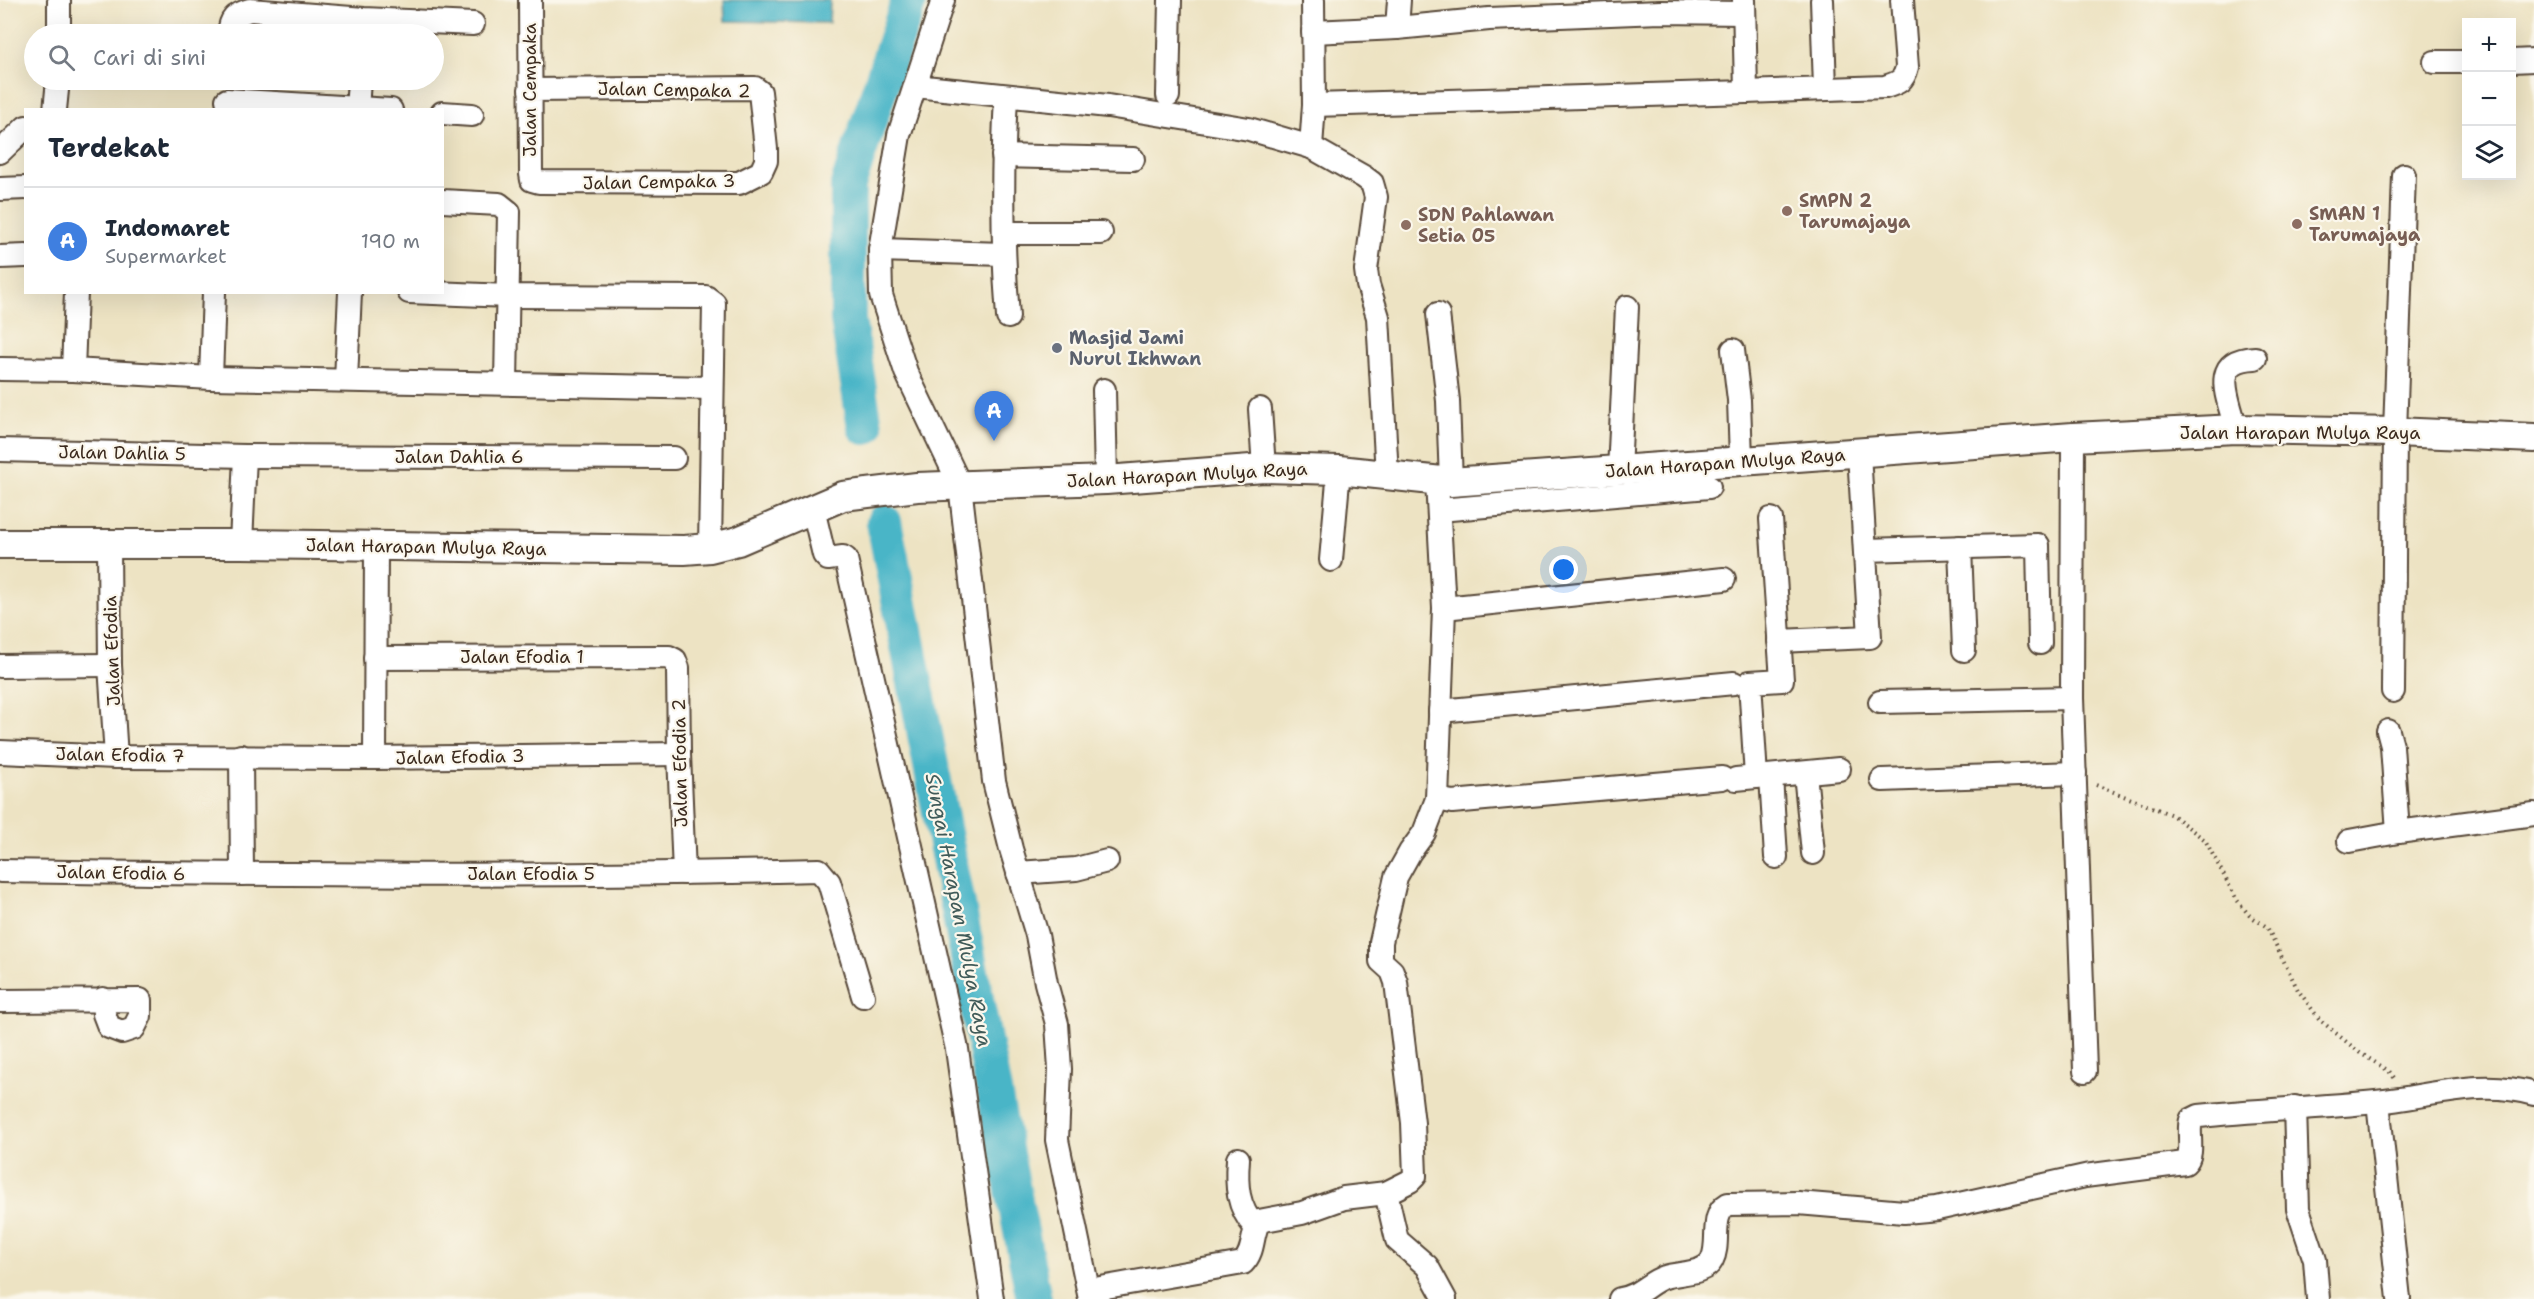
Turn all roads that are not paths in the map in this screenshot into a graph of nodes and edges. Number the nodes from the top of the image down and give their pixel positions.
1 (59, 0) edge
2 (530, 0) edge
3 (943, 0) edge
4 (1170, 0) edge
5 (1313, 0) edge
6 (1399, 0) edge
7 (1822, 0) edge
8 (1902, 0) edge
9 (1660, 6) edge
10 (1744, 7) edge
11 (1580, 9) edge
12 (1490, 10) edge
13 (58, 24) edge
14 (230, 24) edge
15 (344, 24) edge
16 (473, 24) dead end
17 (444, 25) edge
18 (1397, 28) junction
19 (1313, 32) junction
20 (2534, 60) edge
21 (2516, 61) edge
22 (2435, 62) dead end
23 (2462, 62) edge
24 (915, 86) junction
25 (1825, 88) junction
26 (358, 90) edge
27 (530, 90) junction
28 (1746, 92) junction
29 (228, 96) edge
30 (1168, 96) dead end
31 (1006, 97) junction
32 (1314, 105) junction
33 (357, 108) edge
34 (444, 113) edge
35 (472, 115) dead end
36 (24, 129) edge
37 (1311, 147) junction
38 (766, 149) joint
39 (0, 152) edge
40 (1003, 156) junction
41 (1133, 159) dead end
42 (2403, 175) dead end
43 (532, 180) joint
44 (24, 188) edge
45 (0, 189) edge
46 (444, 201) edge
47 (1101, 233) dead end
48 (1003, 243) junction
49 (880, 250) junction
50 (24, 256) edge
51 (0, 257) edge
52 (444, 293) edge
53 (76, 294) edge
54 (214, 294) edge
55 (350, 294) edge
56 (508, 296) junction
57 (1627, 307) dead end
58 (1438, 314) dead end
59 (1008, 317) dead end
60 (1733, 350) dead end
61 (2255, 358) dead end
62 (0, 369) edge
63 (73, 370) junction
64 (211, 378) junction
65 (346, 380) junction
66 (506, 383) junction
67 (712, 388) junction
68 (1104, 390) dead end
69 (1260, 409) dead end
70 (2236, 429) junction
71 (2395, 432) junction
72 (2073, 437) junction
73 (2534, 438) edge
74 (0, 450) edge
75 (1859, 453) junction
76 (245, 456) junction
77 (674, 458) dead end
78 (1741, 460) junction
79 (1264, 468) junction
80 (1339, 470) junction
81 (1619, 471) junction
82 (1387, 476) junction
83 (1106, 480) junction
84 (1444, 482) junction
85 (960, 485) junction
86 (1708, 487) dead end
87 (813, 509) junction
88 (1438, 510) junction
89 (1771, 519) dead end
90 (0, 544) edge
91 (109, 544) junction
92 (241, 544) junction
93 (376, 547) junction
94 (1960, 547) junction
95 (710, 548) junction
96 (1865, 550) junction
97 (1331, 560) dead end
98 (1724, 579) dead end
99 (1444, 608) junction
100 (1779, 641) junction
101 (2040, 643) dead end
102 (1964, 650) dead end
103 (669, 657) joint
104 (375, 658) junction
105 (110, 664) junction
106 (0, 666) edge
107 (1734, 683) dead end
108 (2393, 691) dead end
109 (2072, 698) junction
110 (1880, 702) dead end
111 (1440, 711) junction
112 (2388, 731) dead end
113 (0, 752) edge
114 (679, 754) junction
115 (240, 756) junction
116 (116, 757) junction
117 (375, 758) junction
118 (1839, 770) dead end
119 (1806, 772) junction
120 (2075, 773) junction
121 (1746, 777) junction
122 (1881, 780) dead end
123 (1437, 799) junction
124 (2534, 814) edge
125 (2398, 832) junction
126 (2349, 841) dead end
127 (1813, 853) dead end
128 (1776, 857) dead end
129 (1107, 861) dead end
130 (0, 871) edge
131 (684, 873) junction
132 (1018, 873) junction
133 (242, 874) junction
134 (862, 996) dead end
135 (103, 999) dead end
136 (0, 1001) edge
137 (2085, 1071) dead end
138 (2534, 1094) edge
139 (2387, 1100) junction
140 (2295, 1107) junction
141 (1238, 1159) dead end
142 (1386, 1193) junction
143 (1256, 1227) junction
144 (1090, 1294) edge
145 (992, 1299) edge
146 (1445, 1299) edge
147 (1620, 1299) edge
148 (2318, 1299) edge
149 (2399, 1299) edge

1 - 13 street
2 - 27 street, Jalan Cempaka
3 - 24 street
4 - 30 street
5 - 19 street
6 - 18 street
7 - 25 street
8 - 25 street
9 - 10 street
9 - 11 street
10 - 28 street
11 - 12 street
12 - 18 street
14 - 15 street
16 - 17 street
18 - 19 street
19 - 32 street
20 - 21 street
22 - 23 street
24 - 31 street
24 - 49 street
25 - 28 street
26 - 33 street
27 - 38 street, Jalan Cempaka 2
27 - 43 street, Jalan Cempaka
28 - 32 street
29 - 33 street
31 - 37 street
31 - 40 street
32 - 37 street
34 - 35 street
36 - 39 street
37 - 82 street
38 - 43 street, Jalan Cempaka 3
40 - 41 street
40 - 48 street
42 - 71 street
44 - 45 street
46 - 56 street
47 - 48 street
48 - 49 street
48 - 59 street
49 - 85 street
50 - 51 street
52 - 56 street
53 - 63 street
54 - 64 street
55 - 65 street
56 - 66 street
56 - 67 street
57 - 81 street
58 - 84 street
60 - 78 street
61 - 70 street
62 - 63 street
63 - 64 street
64 - 65 street
65 - 66 street
66 - 67 street
67 - 95 street
68 - 83 street
69 - 79 street
70 - 71 street, Jalan Harapan Mulya Raya
70 - 72 street, Jalan Harapan Mulya Raya
71 - 73 street, Jalan Harapan Mulya Raya
71 - 108 street
72 - 75 street, Jalan Harapan Mulya Raya
72 - 109 street
74 - 76 street, Jalan Dahlia 5
75 - 78 street, Jalan Harapan Mulya Raya
75 - 96 street
76 - 77 street, Jalan Dahlia 6
76 - 92 street
78 - 81 street, Jalan Harapan Mulya Raya
79 - 80 street, Jalan Harapan Mulya Raya
79 - 83 street, Jalan Harapan Mulya Raya
80 - 82 street, Jalan Harapan Mulya Raya
80 - 97 street
81 - 84 street, Jalan Harapan Mulya Raya
82 - 84 street, Jalan Harapan Mulya Raya
83 - 85 street, Jalan Harapan Mulya Raya
84 - 88 street
85 - 87 street, Jalan Harapan Mulya Raya
85 - 132 street
86 - 88 street
87 - 95 street, Jalan Harapan Mulya Raya
87 - 145 street
88 - 99 street
89 - 100 street
90 - 91 street, Jalan Harapan Mulya Raya
91 - 92 street, Jalan Harapan Mulya Raya
91 - 105 street, Jalan Efodia
92 - 93 street, Jalan Harapan Mulya Raya
93 - 95 street, Jalan Harapan Mulya Raya
93 - 104 street
94 - 96 street
94 - 101 street
94 - 102 street
96 - 100 street
98 - 99 street
99 - 111 street
100 - 121 street
103 - 104 street, Jalan Efodia 1
103 - 114 street, Jalan Efodia 2
104 - 117 street
105 - 106 street
105 - 116 street, Jalan Efodia
107 - 111 street
109 - 110 street
109 - 120 street
111 - 123 street
112 - 125 street
113 - 116 street, Jalan Efodia 7
114 - 117 street, Jalan Efodia 3
114 - 131 street, Jalan Efodia 2
115 - 116 street, Jalan Efodia 7
115 - 117 street, Jalan Efodia 3
115 - 133 street
118 - 119 street
119 - 121 street
119 - 127 street
120 - 122 street
120 - 137 street
121 - 123 street
121 - 128 street
123 - 142 street
124 - 125 street
125 - 126 street
129 - 132 street
130 - 133 street, Jalan Efodia 6
131 - 133 street, Jalan Efodia 5
131 - 134 street, Jalan Efodia 5
132 - 144 street
135 - 136 street
138 - 139 street
139 - 140 street
139 - 149 street
140 - 147 street
140 - 148 street
141 - 143 street
142 - 143 street
142 - 146 street
143 - 144 street

